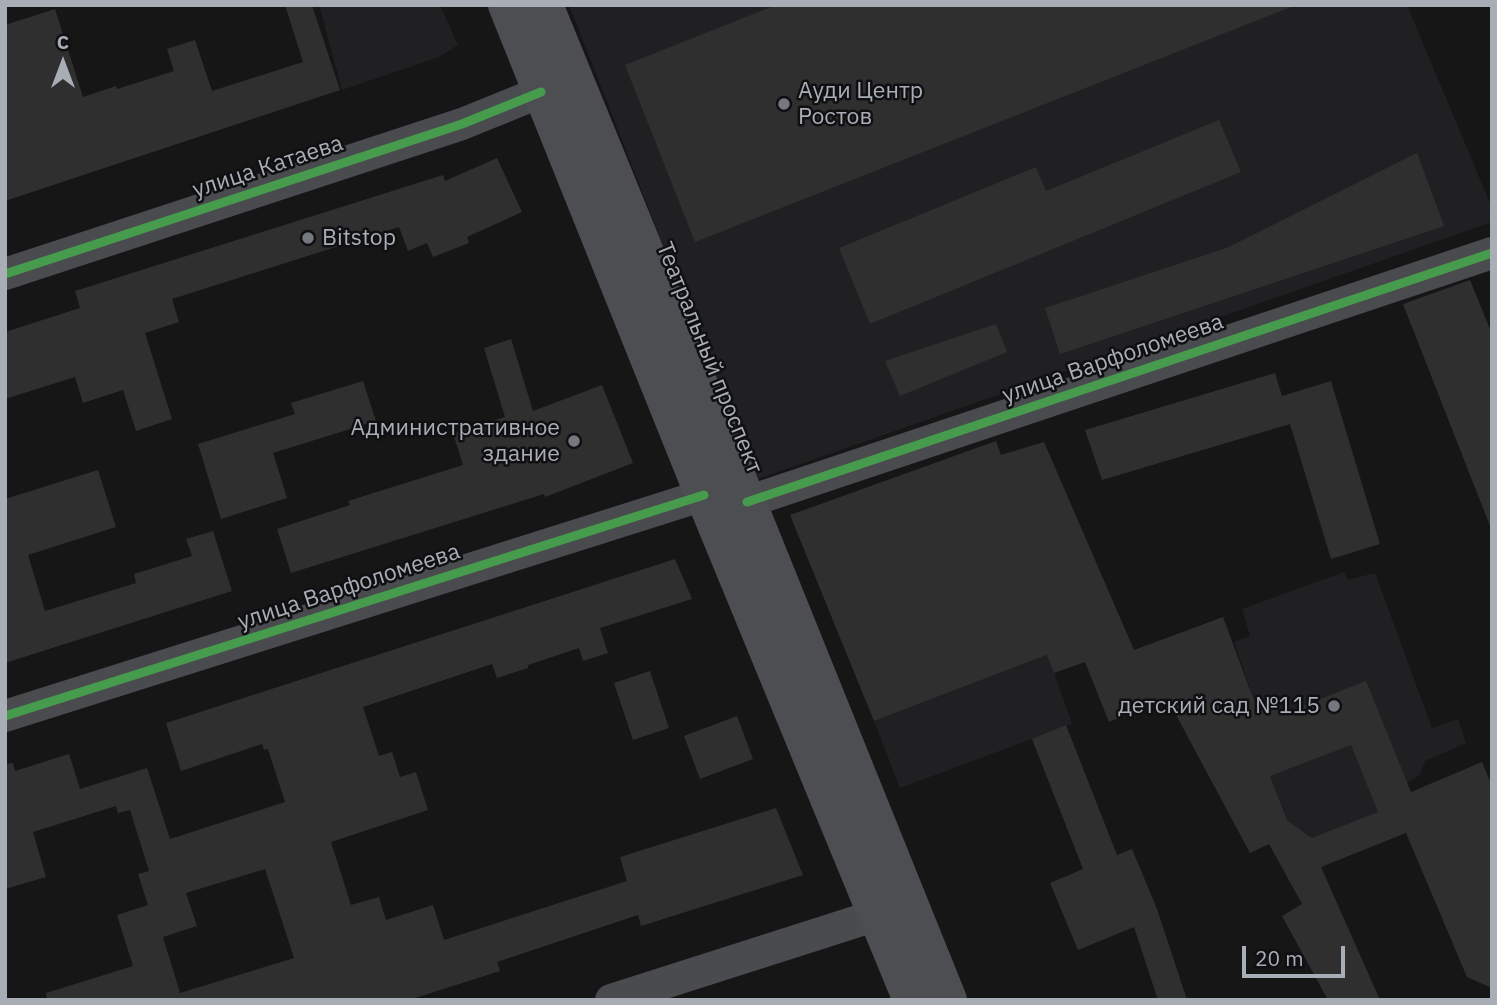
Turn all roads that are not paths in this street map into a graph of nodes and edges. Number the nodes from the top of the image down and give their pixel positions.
1 (507, 5) edge
2 (544, 5) edge
3 (541, 92) junction
4 (1492, 253) edge
5 (5, 274) edge
6 (704, 495) junction
7 (747, 502) junction
8 (5, 716) edge
9 (877, 915) junction
10 (611, 1000) edge
11 (912, 1000) edge
12 (947, 1000) edge

1 - 3 main road
2 - 7 main road, Театральный проспект
3 - 5 street, улица Катаева
3 - 6 main road
4 - 7 street, улица Варфоломеева
6 - 8 street, улица Варфоломеева
6 - 9 main road
7 - 12 main road, Театральный проспект
9 - 10 street
9 - 11 main road

